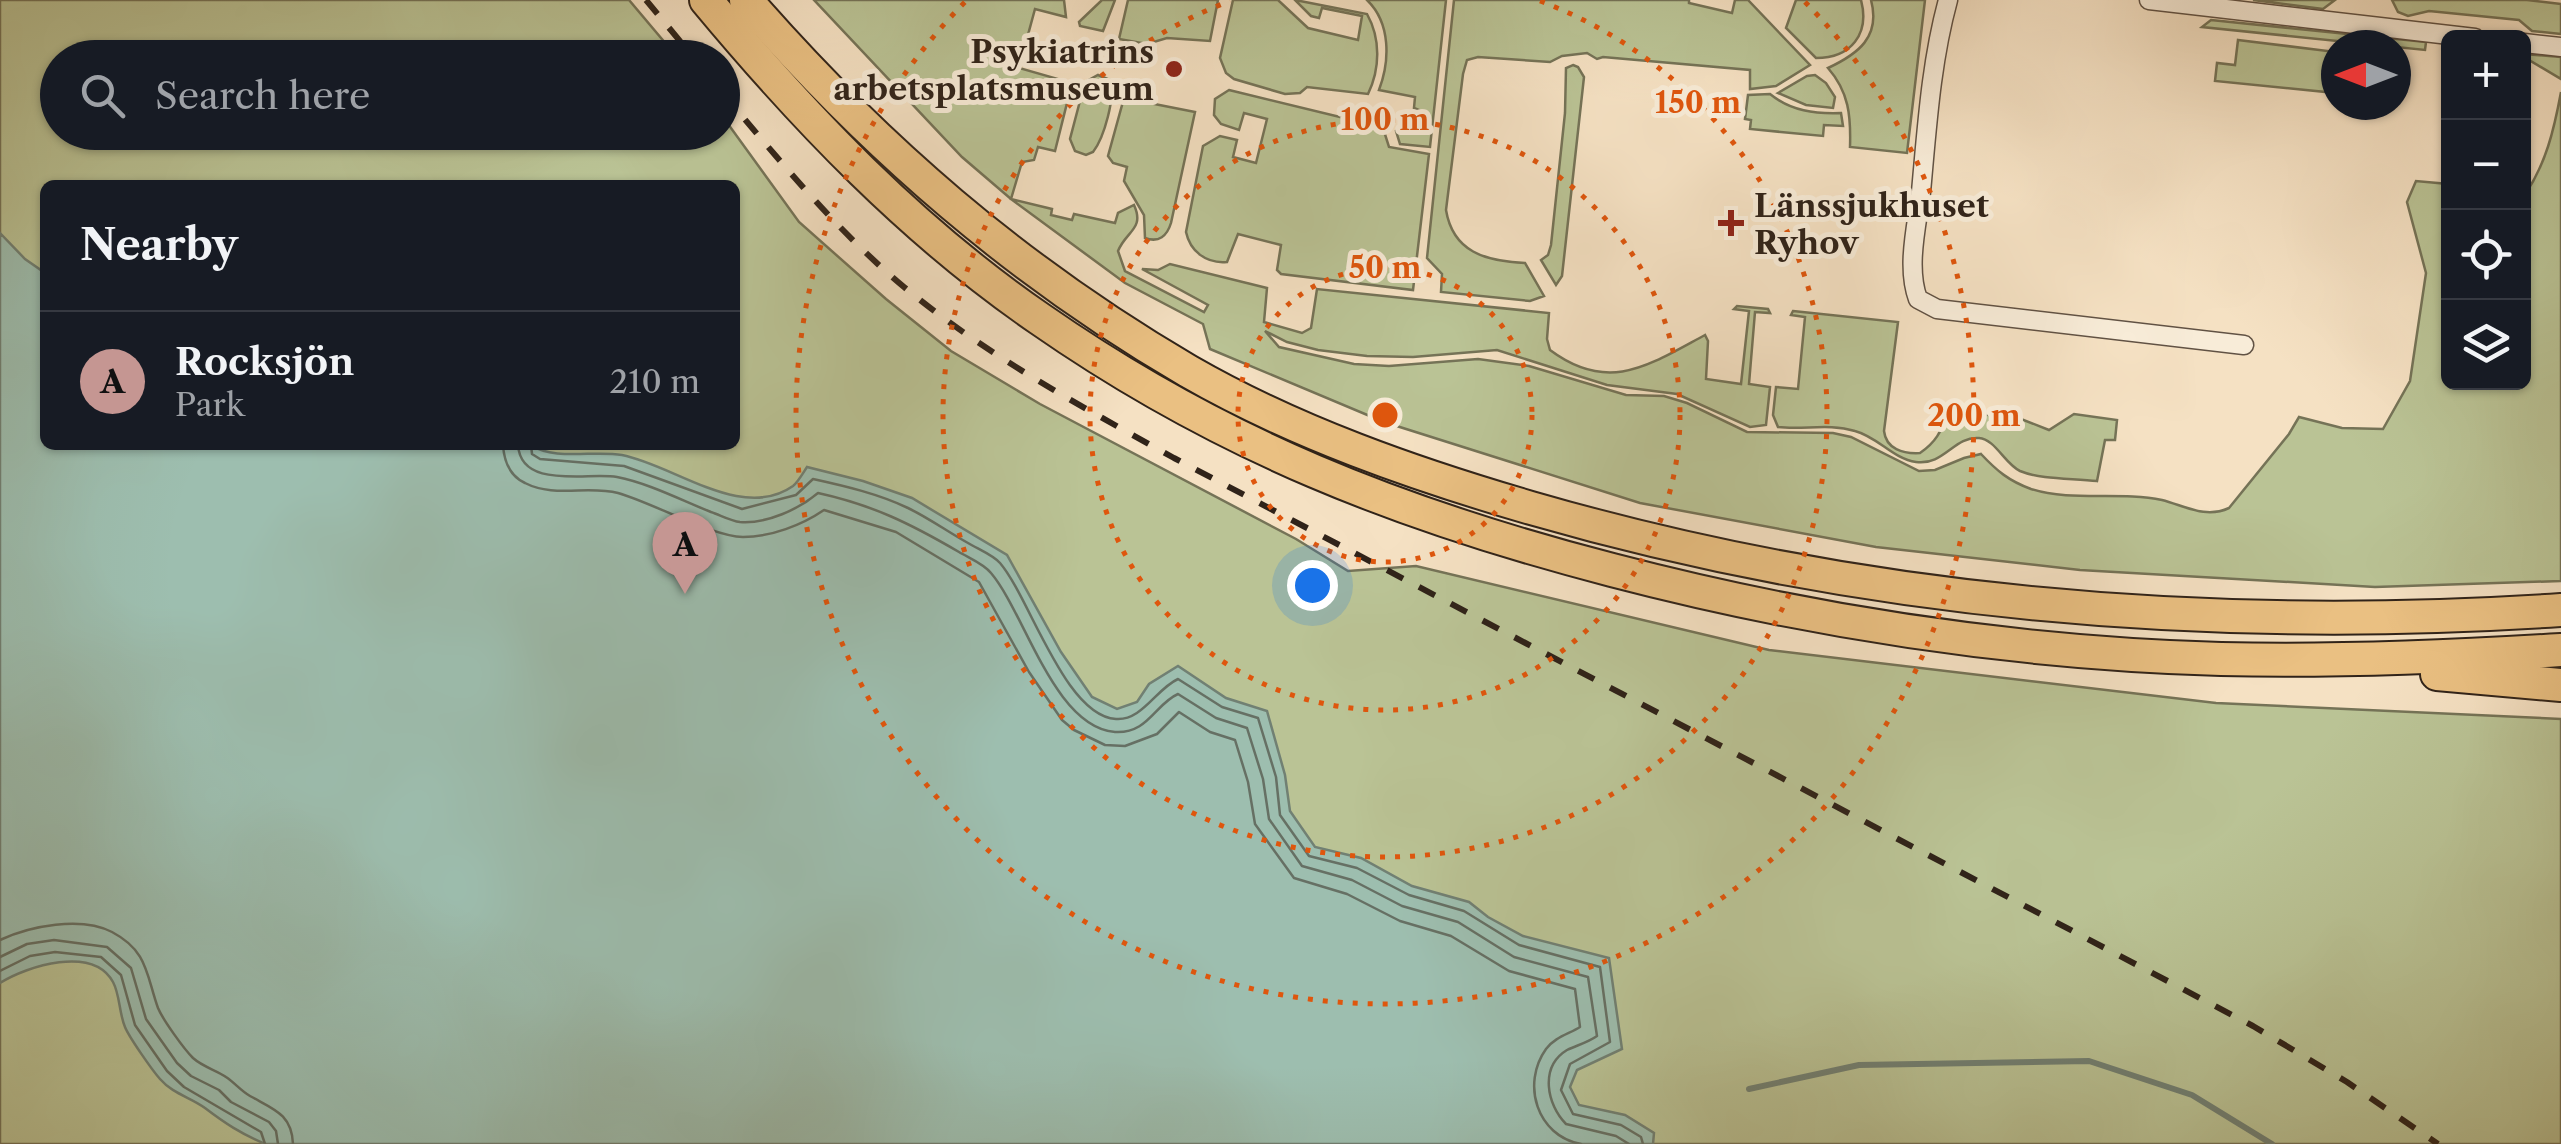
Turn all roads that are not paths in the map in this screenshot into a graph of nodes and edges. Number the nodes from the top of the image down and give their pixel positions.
1 (706, 0) edge
2 (746, 0) edge
3 (1948, 0) edge
4 (2149, 0) edge
5 (2441, 34) edge
6 (2531, 44) edge
7 (2561, 47) edge
8 (2244, 345) dead end
9 (2561, 610) edge
10 (2561, 650) edge
11 (2338, 660) junction
12 (2561, 685) edge

1 - 11 highway
2 - 9 highway
3 - 8 street
4 - 5 street
6 - 7 street
10 - 11 highway
11 - 12 highway

